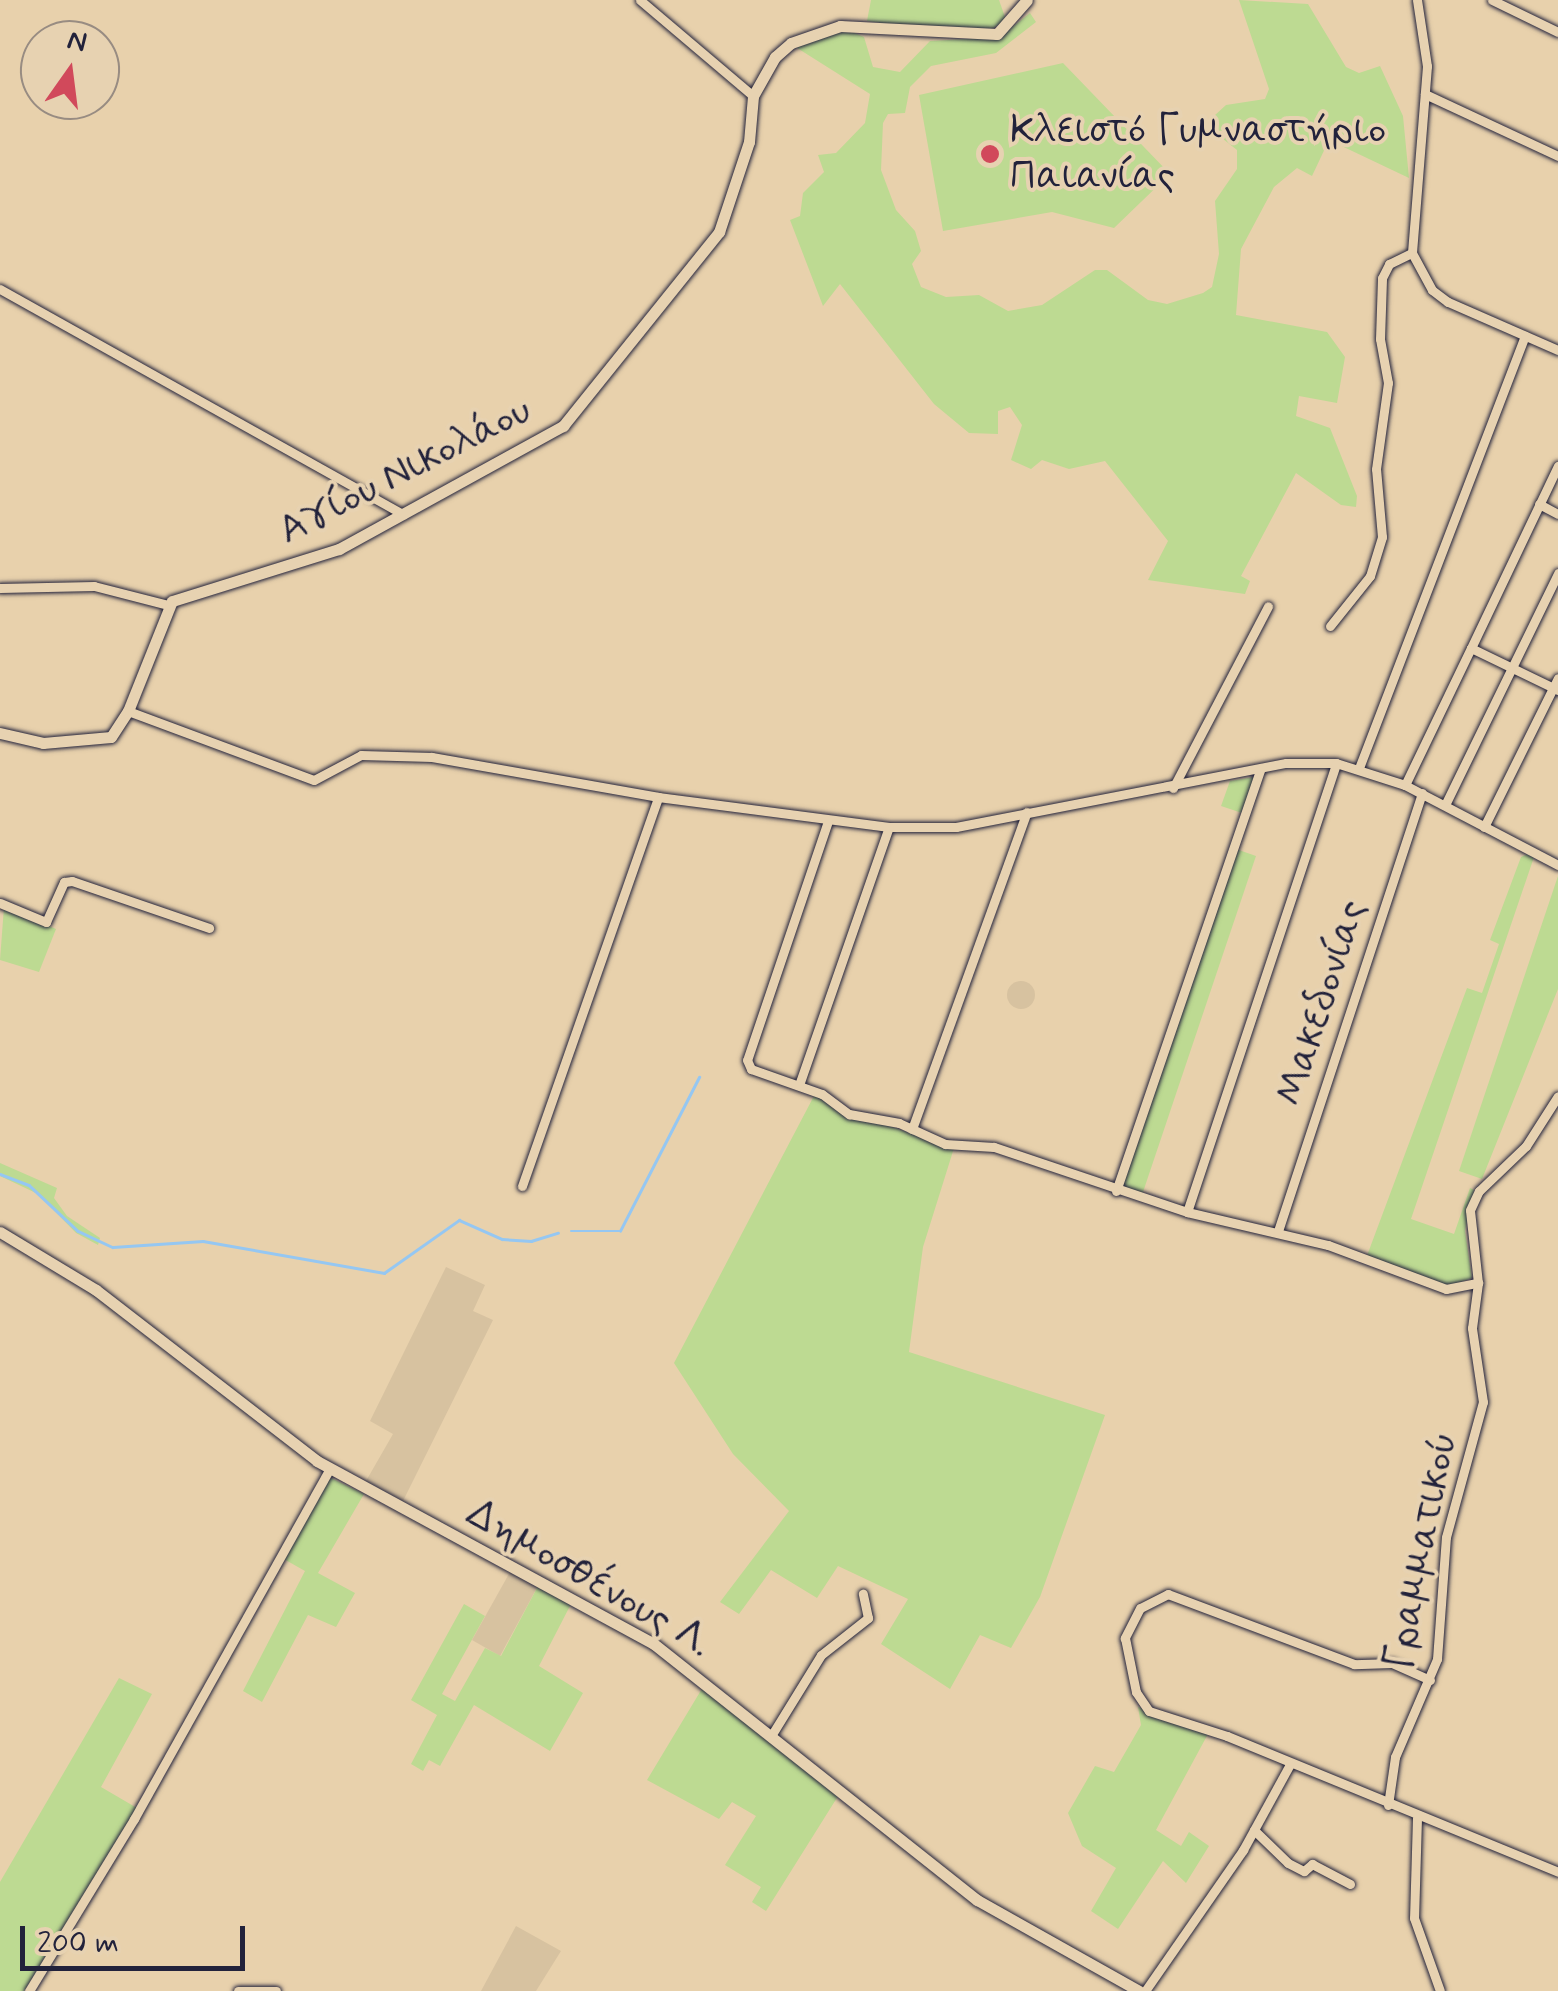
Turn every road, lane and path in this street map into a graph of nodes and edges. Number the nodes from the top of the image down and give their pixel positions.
1 (640, 0) edge
2 (1027, 0) edge
3 (1416, 0) edge
4 (1492, 0) edge
5 (1558, 32) edge
6 (1425, 94) junction
7 (753, 96) junction
8 (1558, 156) edge
9 (1412, 253) junction
10 (0, 289) edge
11 (1525, 336) junction
12 (1558, 350) edge
13 (1558, 466) edge
14 (1540, 504) junction
15 (403, 514) junction
16 (1558, 514) edge
17 (1558, 573) edge
18 (0, 588) edge
19 (168, 605) junction
20 (1268, 606) dead end
21 (1330, 626) dead end
22 (1470, 648) junction
23 (1514, 668) junction
24 (1556, 686) edge
25 (128, 711) junction
26 (0, 734) edge
27 (1336, 763) junction
28 (1359, 768) junction
29 (1260, 770) junction
30 (1405, 785) junction
31 (1173, 788) junction
32 (1422, 794) junction
33 (658, 797) junction
34 (1445, 806) junction
35 (1026, 812) junction
36 (828, 821) junction
37 (889, 827) junction
38 (1484, 827) junction
39 (1558, 865) edge
40 (0, 903) edge
41 (209, 928) dead end
42 (798, 1085) junction
43 (1558, 1096) edge
44 (912, 1130) junction
45 (522, 1186) dead end
46 (1116, 1191) junction
47 (1187, 1212) junction
48 (1278, 1231) junction
49 (0, 1232) edge
50 (1478, 1283) junction
51 (330, 1468) junction
52 (863, 1594) dead end
53 (1430, 1680) junction
54 (771, 1736) junction
55 (1290, 1764) junction
56 (1388, 1805) junction
57 (1417, 1818) junction
58 (1254, 1830) junction
59 (1558, 1872) edge
60 (1350, 1884) dead end
61 (29, 1991) edge
62 (238, 1991) edge
63 (276, 1991) edge
64 (1142, 1991) edge
65 (1440, 1991) edge

1 - 7 street
2 - 7 street, Αγίου Νικολάου
3 - 6 street
4 - 5 street
6 - 8 street
6 - 9 street
7 - 15 street, Αγίου Νικολάου
9 - 11 street
9 - 21 street
10 - 15 street
11 - 12 street
11 - 28 street
13 - 14 street
14 - 16 street
14 - 22 street
15 - 19 street, Αγίου Νικολάου
17 - 23 street
18 - 19 street
19 - 25 street
20 - 31 street
22 - 23 street
22 - 30 street
23 - 24 street
23 - 34 street
24 - 38 street
25 - 26 street
25 - 33 street
27 - 28 street
27 - 29 street
27 - 47 street
28 - 30 street
29 - 31 street
29 - 46 street
30 - 32 street
31 - 35 street
32 - 34 street
32 - 48 street, Μακεδονίας
33 - 36 street
33 - 45 street
34 - 38 street
35 - 37 street
35 - 44 street
36 - 37 street
36 - 42 street
37 - 42 street
38 - 39 street
40 - 41 street
42 - 44 street
43 - 50 street, Γραμματικού
44 - 46 street
46 - 47 street
47 - 48 street
48 - 50 street
49 - 51 street, Δημοσθένους Λ.
50 - 53 street, Γραμματικού
51 - 54 street, Δημοσθένους Λ.
51 - 61 street
52 - 54 street
53 - 55 street
53 - 56 street, Γραμματικού
54 - 64 street, Δημοσθένους Λ.
55 - 56 street
55 - 58 street
56 - 57 street
57 - 59 street
57 - 65 street
58 - 60 street
58 - 64 street
62 - 63 street

